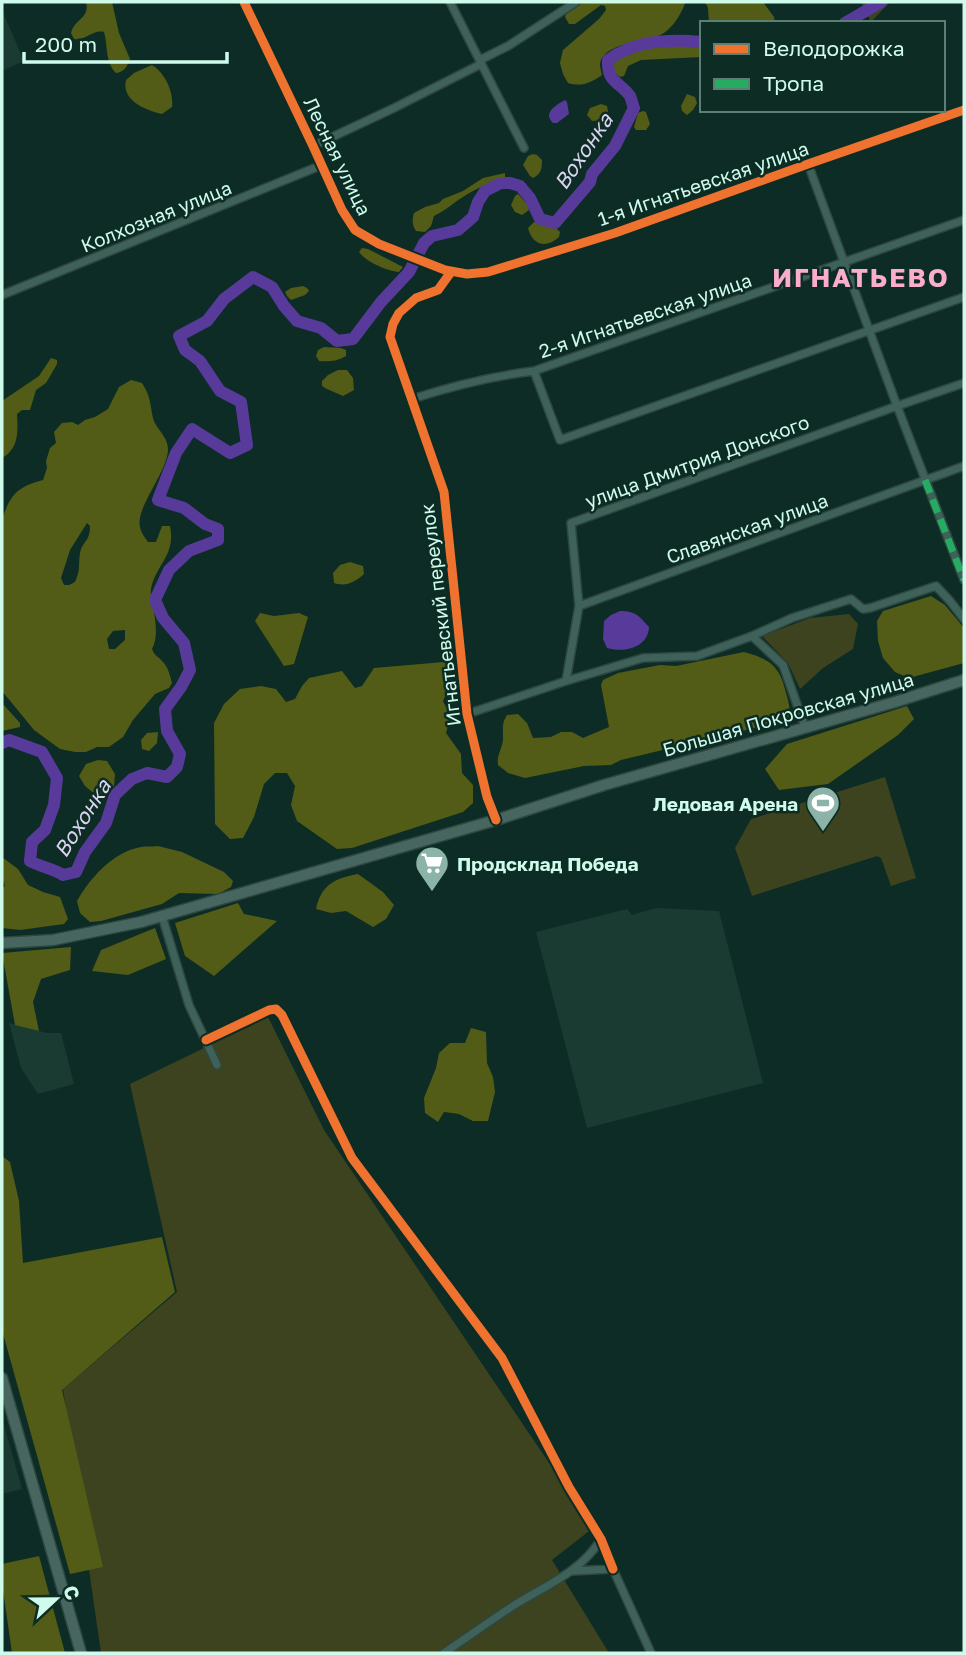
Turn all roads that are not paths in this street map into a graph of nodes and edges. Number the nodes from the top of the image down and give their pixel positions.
1 (244, 2) edge
2 (450, 2) edge
3 (576, 2) edge
4 (481, 62) junction
5 (964, 110) edge
6 (313, 146) junction
7 (524, 148) dead end
8 (808, 164) junction
9 (322, 165) junction
10 (964, 220) edge
11 (845, 262) junction
12 (448, 271) junction
13 (2, 295) edge
14 (964, 297) edge
15 (870, 331) junction
16 (534, 370) junction
17 (964, 383) edge
18 (412, 399) junction
19 (897, 406) junction
20 (964, 466) edge
21 (925, 480) junction
22 (964, 580) edge
23 (579, 606) junction
24 (964, 619) edge
25 (752, 636) junction
26 (964, 680) edge
27 (566, 681) junction
28 (467, 714) junction
29 (805, 727) junction
30 (496, 820) junction
31 (162, 916) junction
32 (2, 943) edge
33 (206, 1040) junction
34 (217, 1065) dead end
35 (2, 1378) edge
36 (601, 1539) junction
37 (613, 1569) junction
38 (572, 1571) junction
39 (81, 1653) edge
40 (444, 1653) edge
41 (651, 1653) edge

1 - 6 street, Лесная улица
2 - 4 street
3 - 4 street
4 - 6 street
4 - 7 street
5 - 8 street, 1-я Игнатьевская улица
6 - 9 street, Лесная улица
8 - 11 street
8 - 12 street, 1-я Игнатьевская улица
9 - 12 street, Лесная улица
9 - 13 street, Колхозная улица
10 - 11 street, 2-я Игнатьевская улица
11 - 15 street
11 - 16 street, 2-я Игнатьевская улица
12 - 18 street, Игнатьевский переулок
14 - 15 street
15 - 16 street
15 - 19 street
16 - 18 street, 2-я Игнатьевская улица
17 - 19 street, улица Дмитрия Донского
18 - 28 street, Игнатьевский переулок
19 - 21 street
19 - 23 street, улица Дмитрия Донского
20 - 21 street, Славянская улица
21 - 22 street
21 - 23 street, Славянская улица
23 - 27 street, улица Дмитрия Донского
24 - 25 street
25 - 27 street
25 - 29 street
26 - 29 main road, Большая Покровская улица
27 - 28 street
28 - 30 street, Игнатьевский переулок
29 - 30 main road, Большая Покровская улица
30 - 31 main road, Большая Покровская улица
31 - 32 main road, Большая Покровская улица
31 - 33 street
33 - 34 street
33 - 36 street
35 - 39 main road
36 - 37 street
36 - 38 street
37 - 38 street
37 - 41 street
38 - 40 street

